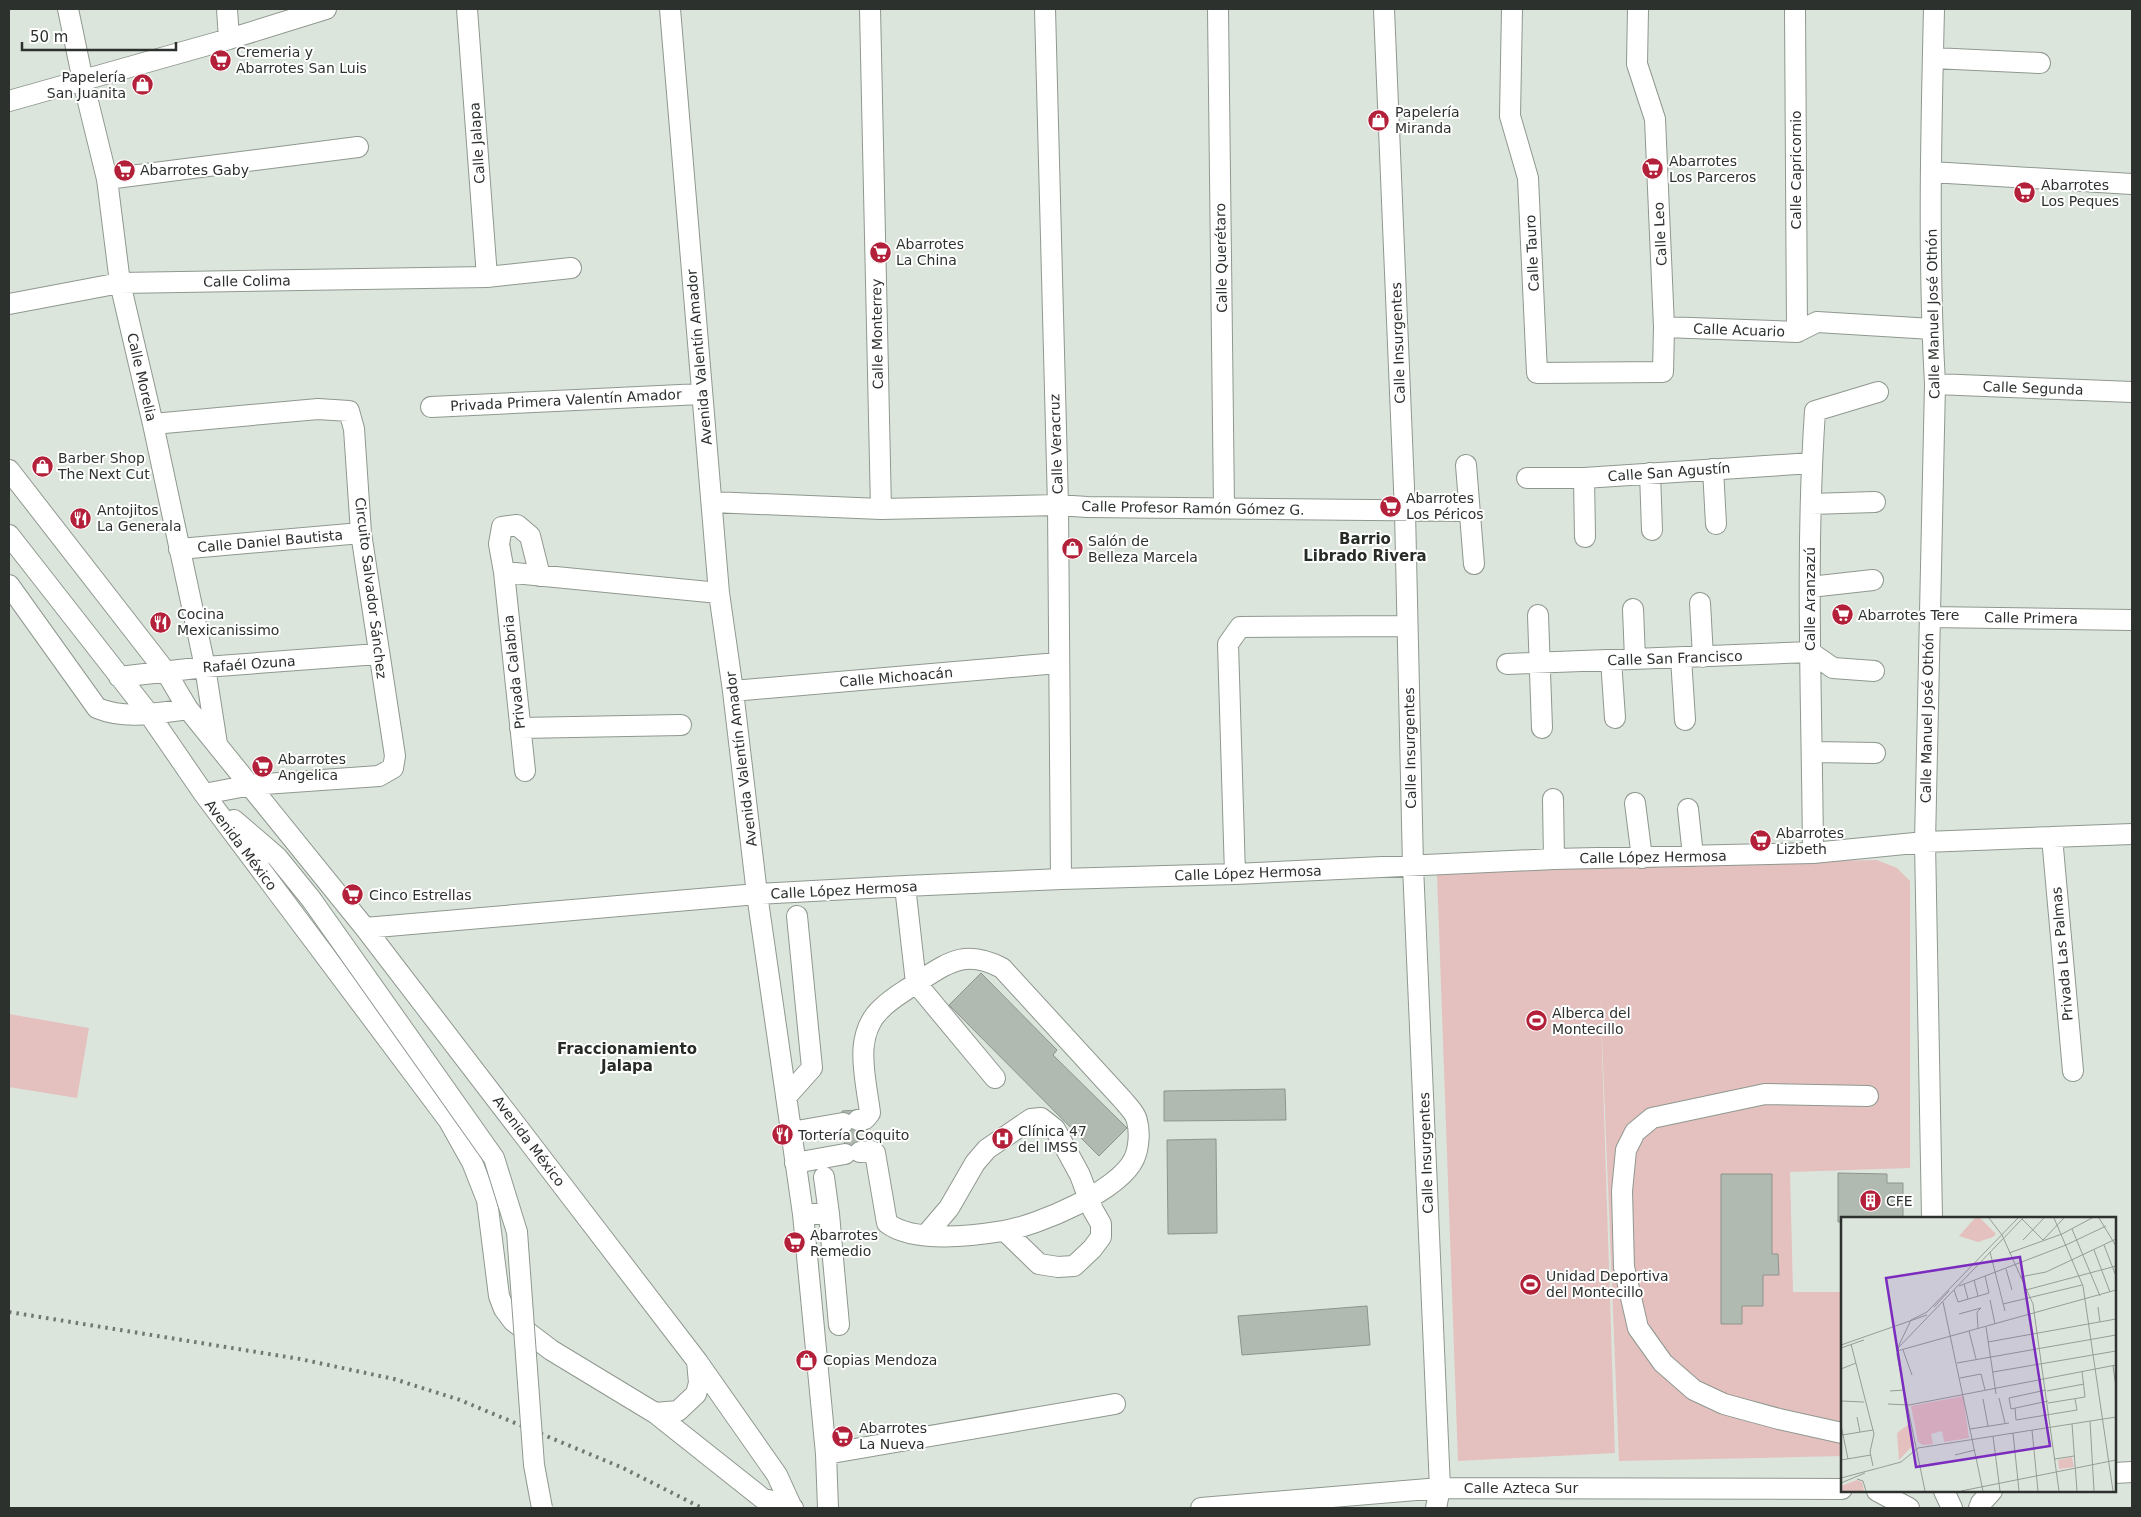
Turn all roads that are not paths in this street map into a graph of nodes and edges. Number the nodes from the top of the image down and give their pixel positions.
1 (68, 9) edge
2 (227, 9) edge
3 (326, 9) edge
4 (467, 9) edge
5 (670, 9) edge
6 (870, 9) edge
7 (1045, 9) edge
8 (1218, 9) edge
9 (1384, 9) edge
10 (1512, 9) edge
11 (1638, 9) edge
12 (1795, 9) edge
13 (1934, 9) edge
14 (229, 39) junction
15 (1933, 58) junction
16 (2040, 63) dead end
17 (83, 81) junction
18 (9, 101) edge
19 (358, 147) dead end
20 (1931, 172) junction
21 (107, 179) junction
22 (2132, 184) edge
23 (571, 268) dead end
24 (487, 277) junction
25 (120, 283) junction
26 (9, 304) edge
27 (1664, 327) junction
28 (1932, 329) junction
29 (1797, 332) junction
30 (1663, 372) joint
31 (1935, 384) junction
32 (1878, 392) dead end
33 (2132, 392) edge
34 (701, 394) junction
35 (431, 407) dead end
36 (153, 424) junction
37 (1812, 463) junction
38 (1466, 465) dead end
39 (1714, 469) junction
40 (9, 470) edge
41 (1650, 473) junction
42 (1527, 478) dead end
43 (1584, 478) junction
44 (16, 491) edge
45 (712, 502) junction
46 (1875, 502) dead end
47 (1811, 504) junction
48 (1058, 505) junction
49 (1224, 507) junction
50 (881, 509) junction
51 (1470, 511) junction
52 (1405, 512) junction
53 (1716, 524) dead end
54 (1652, 530) dead end
55 (361, 533) junction
56 (1585, 537) dead end
57 (11, 546) edge
58 (178, 549) junction
59 (1474, 564) dead end
60 (504, 572) junction
61 (540, 576) junction
62 (1873, 580) dead end
63 (9, 586) edge
64 (1810, 587) junction
65 (719, 593) junction
66 (1700, 603) dead end
67 (1633, 609) dead end
68 (1538, 615) dead end
69 (1929, 617) junction
70 (2132, 620) edge
71 (1407, 626) junction
72 (1810, 652) junction
73 (378, 654) junction
74 (1703, 657) junction
75 (1682, 658) junction
76 (1635, 659) junction
77 (1611, 660) junction
78 (1540, 662) junction
79 (1058, 663) junction
80 (1507, 664) dead end
81 (205, 667) junction
82 (1874, 671) dead end
83 (166, 672) junction
84 (119, 677) junction
85 (733, 691) junction
86 (188, 709) junction
87 (149, 714) junction
88 (1616, 718) dead end
89 (1686, 720) dead end
90 (681, 725) dead end
91 (520, 728) junction
92 (1542, 728) dead end
93 (217, 744) junction
94 (1813, 752) junction
95 (1875, 753) dead end
96 (525, 771) dead end
97 (251, 785) junction
98 (204, 794) junction
99 (1552, 798) dead end
100 (1635, 803) dead end
101 (1688, 809) dead end
102 (2132, 834) edge
103 (2052, 836) junction
104 (1925, 842) junction
105 (1813, 853) junction
106 (1693, 856) junction
107 (277, 857) junction
108 (1642, 858) junction
109 (1554, 859) junction
110 (1414, 866) junction
111 (1235, 874) junction
112 (1061, 879) junction
113 (905, 886) junction
114 (757, 894) junction
115 (797, 916) dead end
116 (366, 928) junction
117 (916, 982) junction
118 (2073, 1071) dead end
119 (994, 1078) dead end
120 (1868, 1096) dead end
121 (786, 1097) junction
122 (791, 1132) junction
123 (795, 1163) junction
124 (824, 1177) dead end
125 (1088, 1197) junction
126 (803, 1214) junction
127 (829, 1214) junction
128 (1932, 1217) edge
129 (1005, 1231) junction
130 (926, 1235) junction
131 (839, 1325) dead end
132 (697, 1361) junction
133 (1115, 1404) dead end
134 (655, 1413) junction
135 (1841, 1433) edge
136 (826, 1454) junction
137 (2132, 1472) edge
138 (2116, 1473) edge
139 (1440, 1488) junction
140 (1841, 1489) edge
141 (1879, 1492) edge
142 (1944, 1492) edge
143 (1991, 1492) edge
144 (1269, 1505) edge
145 (542, 1508) edge
146 (792, 1508) edge
147 (828, 1508) edge
148 (1201, 1508) edge
149 (1436, 1508) edge
150 (1908, 1508) edge
151 (1952, 1508) edge
152 (1979, 1508) edge

1 - 17 street, Calle Morelia
2 - 14 street
3 - 14 street
4 - 24 street, Calle Jalapa
5 - 34 street, Avenida Valentín Amador
6 - 50 street, Calle Monterrey
7 - 48 street, Calle Veracruz
8 - 49 street, Calle Querétaro
9 - 52 street, Calle Insurgentes
10 - 30 street, Calle Tauro
11 - 27 street, Calle Leo
12 - 29 street, Calle Capricornio
13 - 15 street, Calle Manuel José Othón
14 - 17 street
15 - 16 street
15 - 20 street, Calle Manuel José Othón
17 - 18 street
17 - 21 street, Calle Morelia
19 - 21 street
20 - 22 street
20 - 28 street, Calle Manuel José Othón
21 - 25 street, Calle Morelia
23 - 24 street, Calle Colima
24 - 25 street, Calle Colima
25 - 26 street, Calle Colima
25 - 36 street, Calle Morelia
27 - 29 street, Calle Acuario
27 - 30 street, Calle Leo
28 - 29 street, Calle Acuario
28 - 31 street, Calle Manuel José Othón
31 - 33 street, Calle Segunda
31 - 69 street, Calle Manuel José Othón
32 - 37 street, Calle Aranzazú
34 - 35 street, Privada Primera Valentín Amador
34 - 45 street, Avenida Valentín Amador
36 - 55 street, Circuito Salvador Sánchez
36 - 58 street, Calle Morelia
37 - 39 street, Calle San Agustín
37 - 47 street, Calle Aranzazú
38 - 51 street
39 - 41 street, Calle San Agustín
39 - 53 street
40 - 44 street, Avenida México
41 - 43 street, Calle San Agustín
41 - 54 street
42 - 43 street, Calle San Agustín
43 - 56 street
44 - 83 street, Avenida México
45 - 50 street, Calle Profesor Ramón Gómez G.
45 - 65 street, Avenida Valentín Amador
46 - 47 street
47 - 64 street, Calle Aranzazú
48 - 49 street, Calle Profesor Ramón Gómez G.
48 - 50 street, Calle Profesor Ramón Gómez G.
48 - 79 street, Calle Veracruz
49 - 52 street, Calle Profesor Ramón Gómez G.
51 - 52 street, Calle Profesor Ramón Gómez G.
51 - 59 street
52 - 71 street, Calle Insurgentes
55 - 58 street, Calle Daniel Bautista
55 - 73 street, Circuito Salvador Sánchez
57 - 84 street, Avenida México
58 - 81 street, Calle Morelia
60 - 61 street
60 - 61 street, Privada Calabria
60 - 91 street, Privada Calabria
61 - 65 street
62 - 64 street
63 - 87 street
64 - 72 street, Calle Aranzazú
65 - 85 street, Avenida Valentín Amador
66 - 74 street
67 - 76 street
68 - 78 street
69 - 70 street, Calle Primera
69 - 104 street, Calle Manuel José Othón
71 - 110 street, Calle Insurgentes
71 - 111 street
72 - 74 street, Calle San Francisco
72 - 82 street
72 - 94 street, Calle Aranzazú
73 - 81 street, Rafaél Ozuna
73 - 97 street, Circuito Salvador Sánchez
74 - 75 street, Calle San Francisco
75 - 76 street, Calle San Francisco
75 - 89 street
76 - 77 street, Calle San Francisco
77 - 78 street, Calle San Francisco
77 - 88 street
78 - 80 street, Calle San Francisco
78 - 92 street
79 - 85 street, Calle Michoacán
79 - 112 street, Calle Veracruz
81 - 83 street, Rafaél Ozuna
81 - 93 street, Calle Morelia
83 - 84 street, Rafaél Ozuna
83 - 86 street, Avenida México
84 - 87 street, Avenida México
85 - 114 street, Avenida Valentín Amador
86 - 87 street
86 - 93 street, Avenida México
87 - 98 street, Avenida México
90 - 91 street
91 - 96 street, Privada Calabria
93 - 97 street, Avenida México
94 - 95 street
94 - 105 street, Calle Aranzazú
97 - 98 street, Circuito Salvador Sánchez
97 - 107 street, Avenida México
97 - 116 street, Avenida México
98 - 107 street, Avenida México
98 - 134 street, Avenida México
99 - 109 street
100 - 108 street
101 - 106 street
102 - 103 street, Calle López Hermosa
103 - 104 street, Calle López Hermosa
103 - 118 street, Privada Las Palmas
104 - 105 street, Calle López Hermosa
104 - 128 street, Calle Manuel José Othón
105 - 106 street, Calle López Hermosa
106 - 108 street, Calle López Hermosa
107 - 145 street, Avenida México, bridge
108 - 109 street, Calle López Hermosa
109 - 110 street, Calle López Hermosa
110 - 111 street, Calle López Hermosa
110 - 139 street, Calle Insurgentes
111 - 112 street, Calle López Hermosa
112 - 113 street, Calle López Hermosa
113 - 114 street, Calle López Hermosa
113 - 117 street
114 - 116 street, Calle López Hermosa
114 - 121 street, Avenida Valentín Amador
115 - 121 street
116 - 132 street, Avenida México
117 - 119 street
117 - 122 street
117 - 125 street
120 - 135 street
121 - 122 street, Avenida Valentín Amador
122 - 123 street, Avenida Valentín Amador
123 - 126 street, Avenida Valentín Amador
123 - 130 street
124 - 127 street
125 - 129 street
125 - 129 street
125 - 130 street
126 - 127 street
126 - 136 street, Avenida Valentín Amador
127 - 131 street
129 - 130 street
132 - 134 street
132 - 146 street, Avenida México
133 - 136 street
134 - 146 street, Avenida México
136 - 147 street, Avenida Valentín Amador
137 - 138 street
139 - 140 street, Calle Azteca Sur
139 - 144 street, Calle Azteca Sur
139 - 149 street, Calle Insurgentes
141 - 150 street
142 - 151 street
143 - 152 street
144 - 148 street, Calle Azteca Sur

